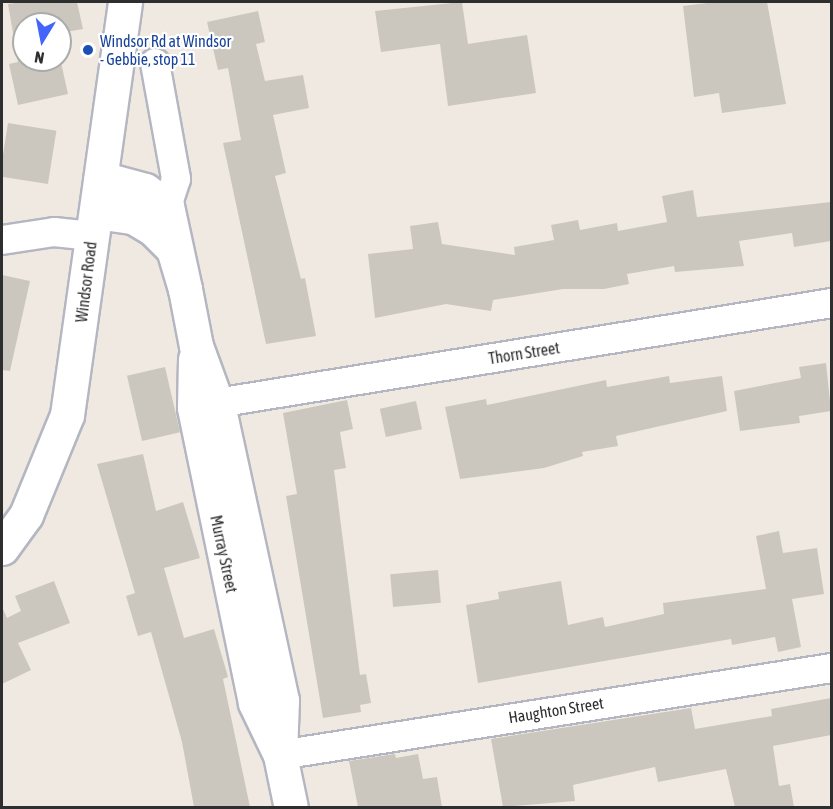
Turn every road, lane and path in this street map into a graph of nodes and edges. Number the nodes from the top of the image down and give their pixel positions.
1 (125, 2) edge
2 (154, 63) dead end
3 (100, 178) junction
4 (167, 206) junction
5 (94, 224) junction
6 (2, 240) edge
7 (185, 289) junction
8 (831, 303) edge
9 (206, 406) junction
10 (2, 548) edge
11 (831, 668) edge
12 (280, 755) junction
13 (291, 807) edge

1 - 3 street, Windsor Road
2 - 4 street, Murray Street
3 - 4 street
3 - 5 street, Windsor Road
4 - 7 street, Murray Street
5 - 6 street
5 - 7 street, Murray Street
5 - 10 street, Windsor Road
7 - 9 street, Murray Street
8 - 9 street, Thorn Street
9 - 12 street, Murray Street
11 - 12 street, Haughton Street
12 - 13 street, Murray Street

